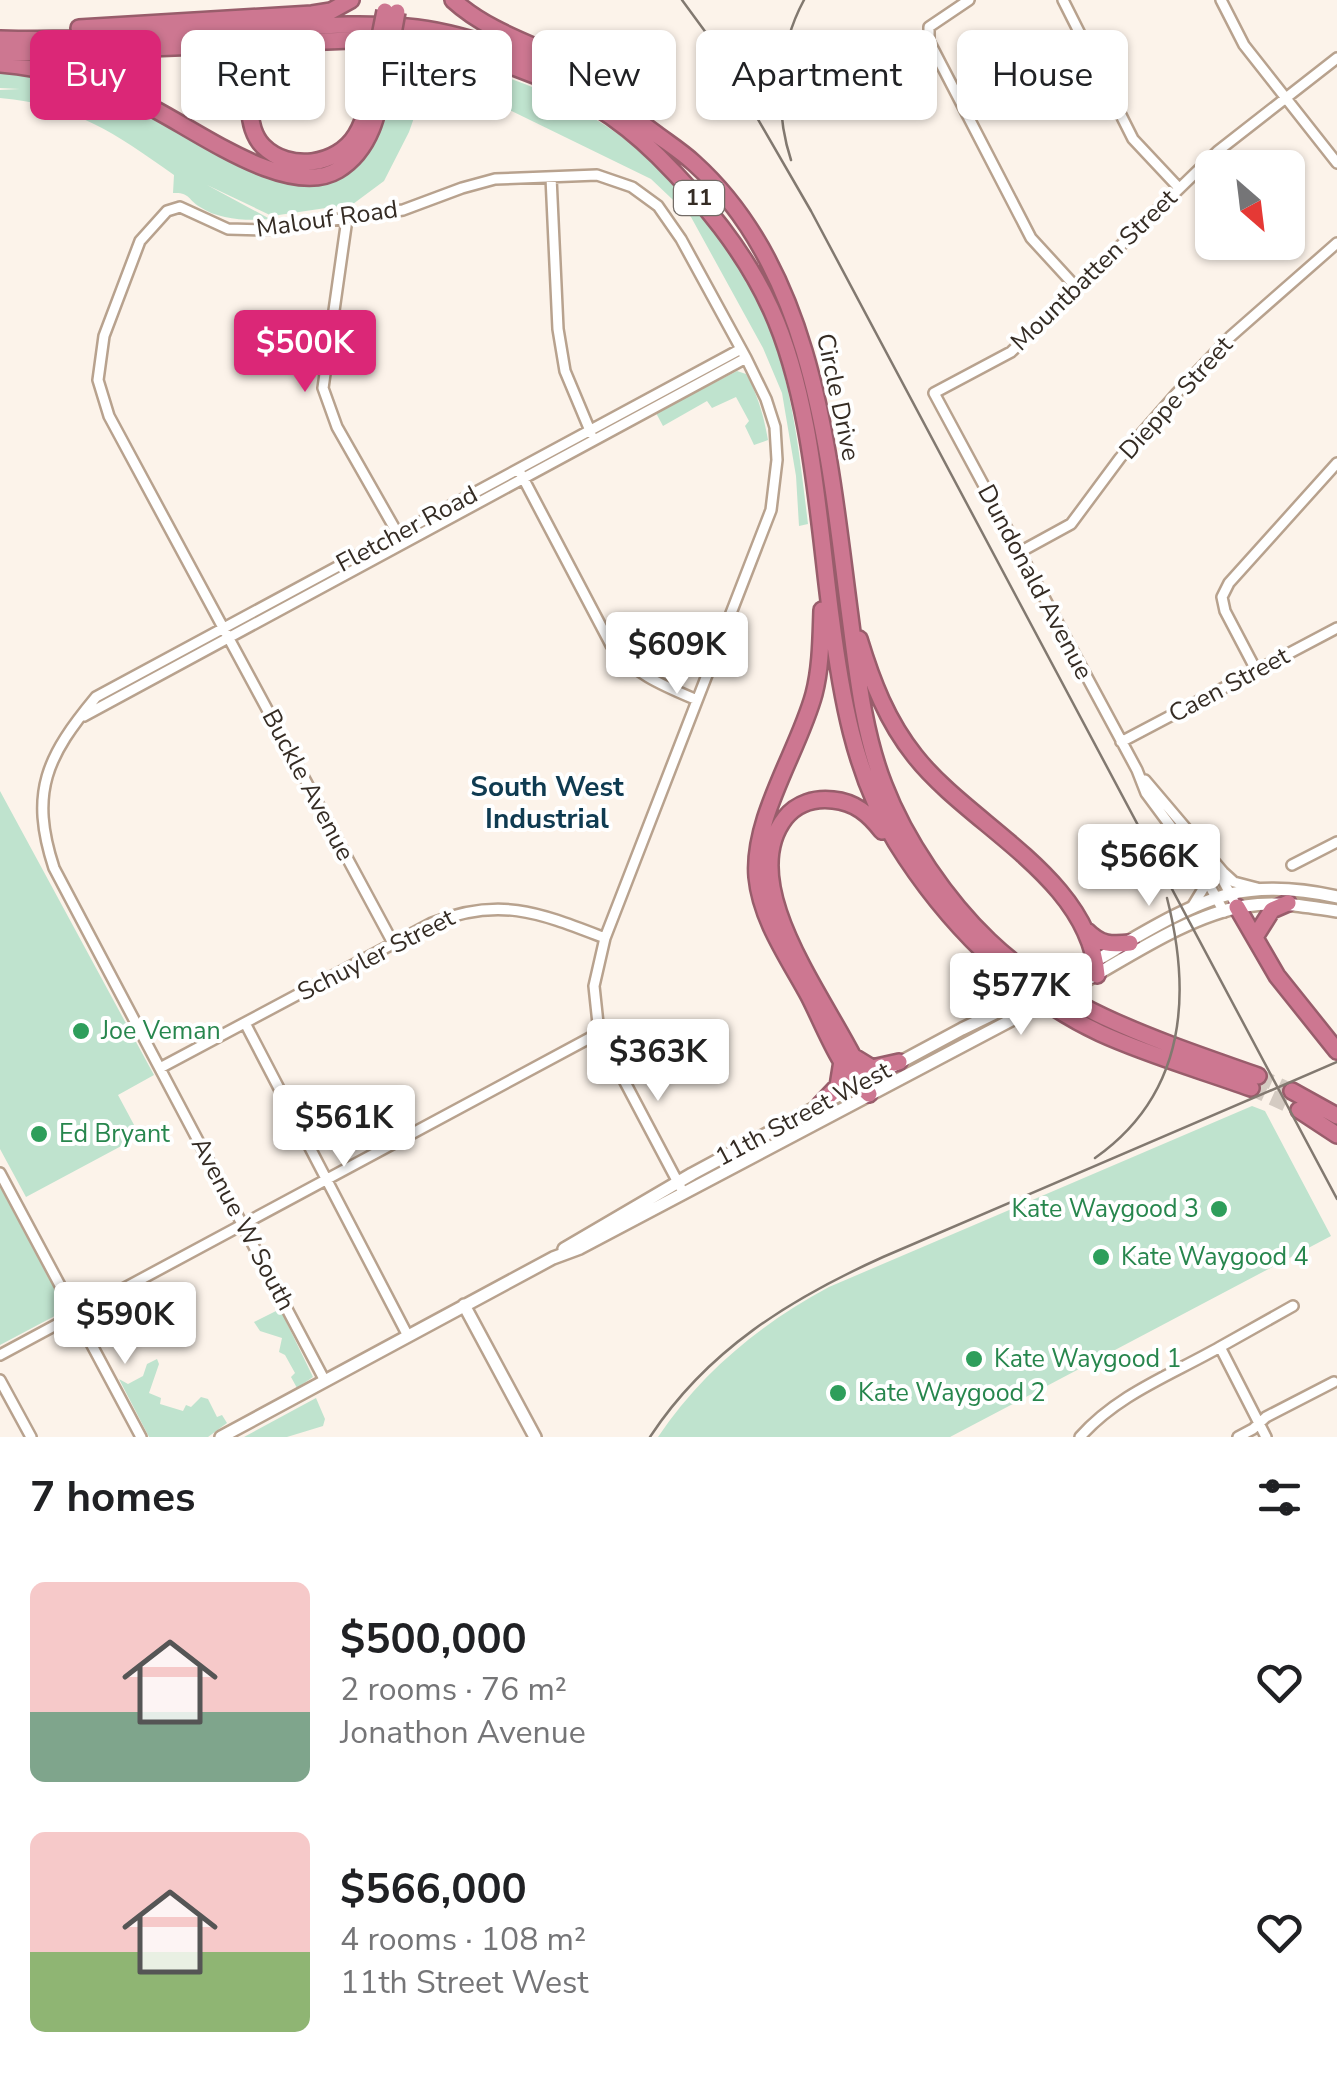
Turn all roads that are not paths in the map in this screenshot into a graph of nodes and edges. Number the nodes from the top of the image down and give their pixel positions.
1 (351, 0) edge
2 (453, 0) edge
3 (969, 0) edge
4 (1063, 0) edge
5 (1220, 0) edge
6 (0, 38) edge
7 (345, 40) edge
8 (345, 41) edge
9 (0, 54) edge
10 (1337, 58) edge
11 (0, 64) edge
12 (512, 65) edge
13 (1286, 98) junction
14 (363, 120) edge
15 (375, 120) edge
16 (694, 163) junction
17 (1337, 163) edge
18 (551, 177) junction
19 (1179, 188) junction
20 (348, 219) junction
21 (1337, 243) edge
22 (1076, 287) junction
23 (744, 353) junction
24 (934, 393) joint
25 (592, 436) junction
26 (1337, 464) edge
27 (521, 474) junction
28 (401, 539) junction
29 (1018, 553) junction
30 (824, 566) junction
31 (849, 607) junction
32 (1337, 628) edge
33 (226, 632) junction
34 (1256, 670) junction
35 (697, 700) junction
36 (1121, 742) junction
37 (1137, 770) junction
38 (1337, 842) edge
39 (1195, 859) junction
40 (1215, 864) junction
41 (1292, 865) dead end
42 (920, 877) junction
43 (1264, 889) junction
44 (1337, 897) edge
45 (1227, 903) junction
46 (1288, 904) junction
47 (1189, 911) junction
48 (1337, 911) edge
49 (1084, 928) junction
50 (604, 938) junction
51 (1255, 938) junction
52 (393, 943) junction
53 (1130, 943) junction
54 (1096, 968) junction
55 (246, 1022) junction
56 (600, 1033) junction
57 (1337, 1051) edge
58 (848, 1059) junction
59 (899, 1062) junction
60 (160, 1068) junction
61 (863, 1087) junction
62 (1292, 1091) tunnel mouth
63 (820, 1105) junction
64 (1299, 1110) tunnel mouth
65 (1337, 1116) edge
66 (1337, 1135) edge
67 (0, 1174) edge
68 (327, 1179) junction
69 (680, 1187) junction
70 (244, 1224) junction
71 (464, 1305) junction
72 (1293, 1306) dead end
73 (75, 1314) junction
74 (408, 1336) junction
75 (1220, 1347) junction
76 (0, 1354) edge
77 (0, 1380) edge
78 (325, 1381) junction
79 (1334, 1382) dead end
80 (1259, 1424) junction
81 (32, 1437) edge
82 (140, 1437) edge
83 (221, 1437) edge
84 (535, 1437) edge
85 (1080, 1437) edge
86 (1238, 1437) edge
87 (1266, 1437) edge

1 - 6 highway
2 - 16 highway
3 - 22 street
4 - 19 street
5 - 13 street
6 - 16 highway, Circle Drive / 11
7 - 9 highway, Circle Drive / 11
8 - 14 highway
10 - 13 street, Mountbatten Street
11 - 15 highway
12 - 30 highway, Circle Drive / 11
13 - 17 street
13 - 19 street, Mountbatten Street
16 - 31 highway, Circle Drive / 11
18 - 20 street, Malouf Road
18 - 23 street, Malouf Road
18 - 25 street
19 - 22 street, Mountbatten Street
20 - 28 street
20 - 33 street, Malouf Road
21 - 29 street, Dieppe Street
22 - 24 street, Mountbatten Street
23 - 25 street, Fletcher Road
23 - 35 street, Malouf Road
24 - 29 street, Dundonald Avenue
25 - 27 street, Fletcher Road
26 - 34 street
27 - 28 street, Fletcher Road
27 - 35 street
28 - 33 street, Fletcher Road
29 - 36 street, Dundonald Avenue
30 - 42 highway, Circle Drive / 11
30 - 58 highway
31 - 42 highway, Circle Drive / 11
31 - 49 highway
32 - 34 street, Caen Street
33 - 52 street, Buckle Avenue
33 - 60 street, Fletcher Road
34 - 36 street, Caen Street
35 - 50 street, Malouf Road
36 - 37 street, Dundonald Avenue
37 - 39 street, Dundonald Avenue
37 - 40 street, Dundonald Avenue
38 - 41 street
39 - 45 street, Dundonald Avenue
39 - 47 street
40 - 43 street, Dundonald Avenue
40 - 45 street, Dundonald Avenue
42 - 58 highway
43 - 44 main road, 11th Street West
43 - 45 main road, 11th Street West
45 - 46 main road, 11th Street West
45 - 47 main road, 11th Street West
45 - 51 highway
45 - 54 main road, 11th Street West
46 - 48 main road, 11th Street West
46 - 51 highway
47 - 53 main road, 11th Street West
49 - 53 highway
49 - 54 highway
50 - 52 street, Schuyler Street
50 - 56 street, Malouf Road
51 - 57 highway
52 - 55 street, Schuyler Street
53 - 54 main road, 11th Street West
54 - 59 main road, 11th Street West, bridge
54 - 61 main road, 11th Street West, bridge
55 - 60 street, Schuyler Street
55 - 68 street
56 - 68 street
56 - 69 street
58 - 59 highway
58 - 61 highway
58 - 63 highway
59 - 61 main road, 11th Street West
60 - 70 street, Avenue W South
61 - 63 main road, 11th Street West
61 - 69 main road, 11th Street West
62 - 65 highway
63 - 69 main road, 11th Street West
64 - 66 highway
67 - 73 street
68 - 70 street
68 - 74 street
69 - 71 main road, 11th Street West
70 - 73 street
70 - 78 street, Avenue W South
71 - 74 main road, 11th Street West
71 - 84 main road
72 - 75 street
73 - 76 street
73 - 82 street
74 - 78 main road, 11th Street West
75 - 80 street
75 - 85 street
77 - 81 street
78 - 83 main road, 11th Street West
79 - 80 street
80 - 86 street
80 - 87 street

